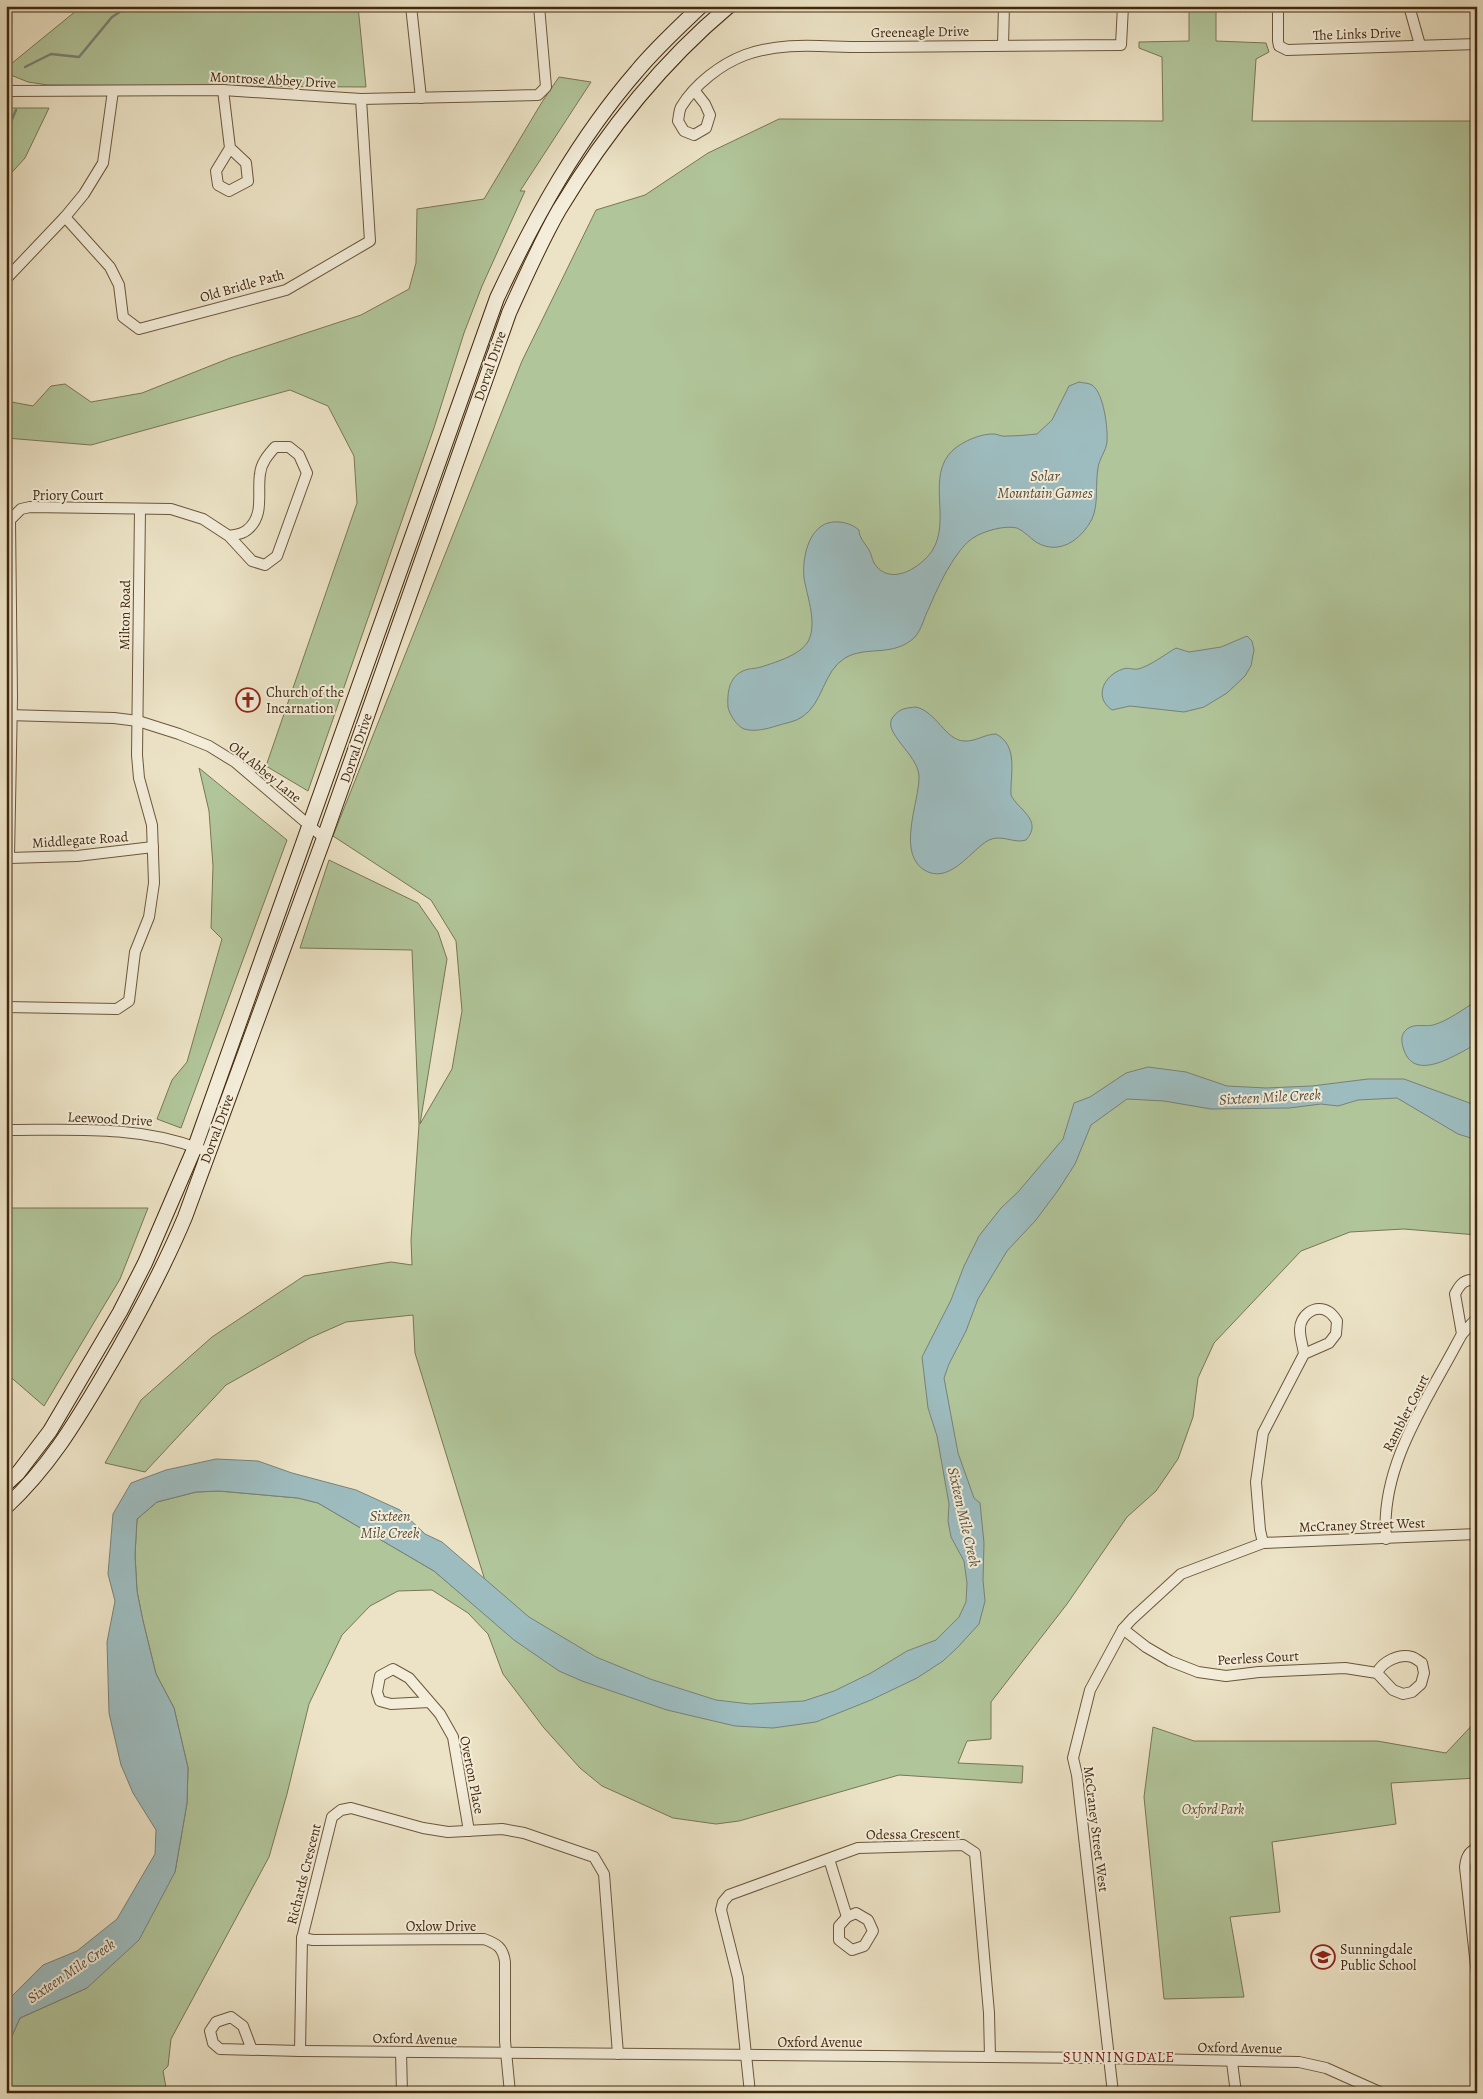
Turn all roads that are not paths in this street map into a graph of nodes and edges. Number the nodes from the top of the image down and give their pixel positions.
1 (411, 6) edge
2 (539, 6) edge
3 (701, 6) edge
4 (729, 6) edge
5 (1004, 6) edge
6 (1123, 6) edge
7 (1278, 6) edge
8 (1409, 6) edge
9 (1477, 44) edge
10 (1003, 45) junction
11 (1420, 45) junction
12 (224, 90) junction
13 (694, 90) dead end
14 (6, 91) edge
15 (113, 91) junction
16 (421, 98) junction
17 (361, 99) junction
18 (230, 148) dead end
19 (65, 217) junction
20 (6, 279) edge
21 (140, 509) junction
22 (229, 536) junction
23 (9, 715) edge
24 (138, 721) junction
25 (310, 826) junction
26 (324, 838) junction
27 (153, 847) junction
28 (8, 858) edge
29 (6, 1008) edge
30 (6, 1130) edge
31 (195, 1146) junction
32 (209, 1152) junction
33 (1477, 1280) edge
34 (1477, 1318) edge
35 (1462, 1334) junction
36 (1304, 1354) junction
37 (6, 1484) edge
38 (6, 1507) edge
39 (1477, 1534) edge
40 (1386, 1538) junction
41 (1263, 1543) junction
42 (1124, 1629) junction
43 (1376, 1673) junction
44 (429, 1702) junction
45 (469, 1831) junction
46 (1477, 1848) edge
47 (829, 1859) junction
48 (847, 1917) dead end
49 (302, 1938) junction
50 (1477, 1975) edge
51 (252, 2050) dead end
52 (300, 2051) junction
53 (401, 2052) junction
54 (506, 2053) junction
55 (618, 2054) junction
56 (746, 2056) junction
57 (990, 2057) junction
58 (1109, 2058) junction
59 (1232, 2062) junction
60 (1361, 2088) edge
61 (402, 2093) edge
62 (510, 2093) edge
63 (750, 2093) edge
64 (1113, 2093) edge
65 (1236, 2093) edge
66 (1382, 2093) edge

1 - 16 street
2 - 16 street, Montrose Abbey Drive
3 - 25 main road, Dorval Drive
4 - 26 main road, Dorval Drive
5 - 10 street
6 - 10 street, Greeneagle Drive
7 - 11 street, The Links Drive
8 - 11 street
9 - 11 street, The Links Drive
10 - 13 street, Greeneagle Drive
12 - 15 street, Montrose Abbey Drive
12 - 17 street, Montrose Abbey Drive
12 - 18 street
14 - 15 street, Montrose Abbey Drive
15 - 19 street
16 - 17 street, Montrose Abbey Drive
17 - 19 street, Old Bridle Path
19 - 20 street
21 - 22 street, Priory Court
21 - 23 street, Priory Court
21 - 24 street, Milton Road
22 - 22 street, Priory Court
23 - 24 street, Old Abbey Lane
23 - 28 street
24 - 25 street, Old Abbey Lane
24 - 27 street, Milton Road
25 - 26 street, Old Abbey Lane
25 - 31 main road, Dorval Drive
26 - 32 main road, Dorval Drive
27 - 28 street, Middlegate Road
27 - 29 street, Milton Road
30 - 31 street, Leewood Drive
31 - 32 street, Leewood Drive
31 - 37 main road, Dorval Drive
32 - 38 main road, Dorval Drive
33 - 35 street
34 - 35 street, Rambler Court
35 - 40 street, Rambler Court
36 - 36 street
36 - 41 street
39 - 40 street, McCraney Street West
40 - 41 street, McCraney Street West
41 - 42 street, McCraney Street West
42 - 43 street, Peerless Court
42 - 58 street, McCraney Street West
43 - 43 street
44 - 44 street, Overton Place
44 - 45 street, Overton Place
45 - 49 street, Richards Crescent
45 - 55 street, Richards Crescent
46 - 50 street
47 - 48 street
47 - 56 street, Odessa Crescent
47 - 57 street, Odessa Crescent
49 - 52 street, Richards Crescent
49 - 54 street, Oxlow Drive
51 - 52 street, Oxford Avenue
52 - 53 street, Oxford Avenue
53 - 54 street, Oxford Avenue
53 - 61 street
54 - 55 street, Oxford Avenue
54 - 62 street, Oxlow Drive
55 - 56 street, Oxford Avenue
56 - 57 street, Oxford Avenue
56 - 63 street, Odessa Crescent
57 - 58 street, Oxford Avenue
58 - 59 street, Oxford Avenue
58 - 64 street, McCraney Street West
59 - 60 street, Oxford Avenue
59 - 65 street
60 - 66 street, Oxford Avenue

